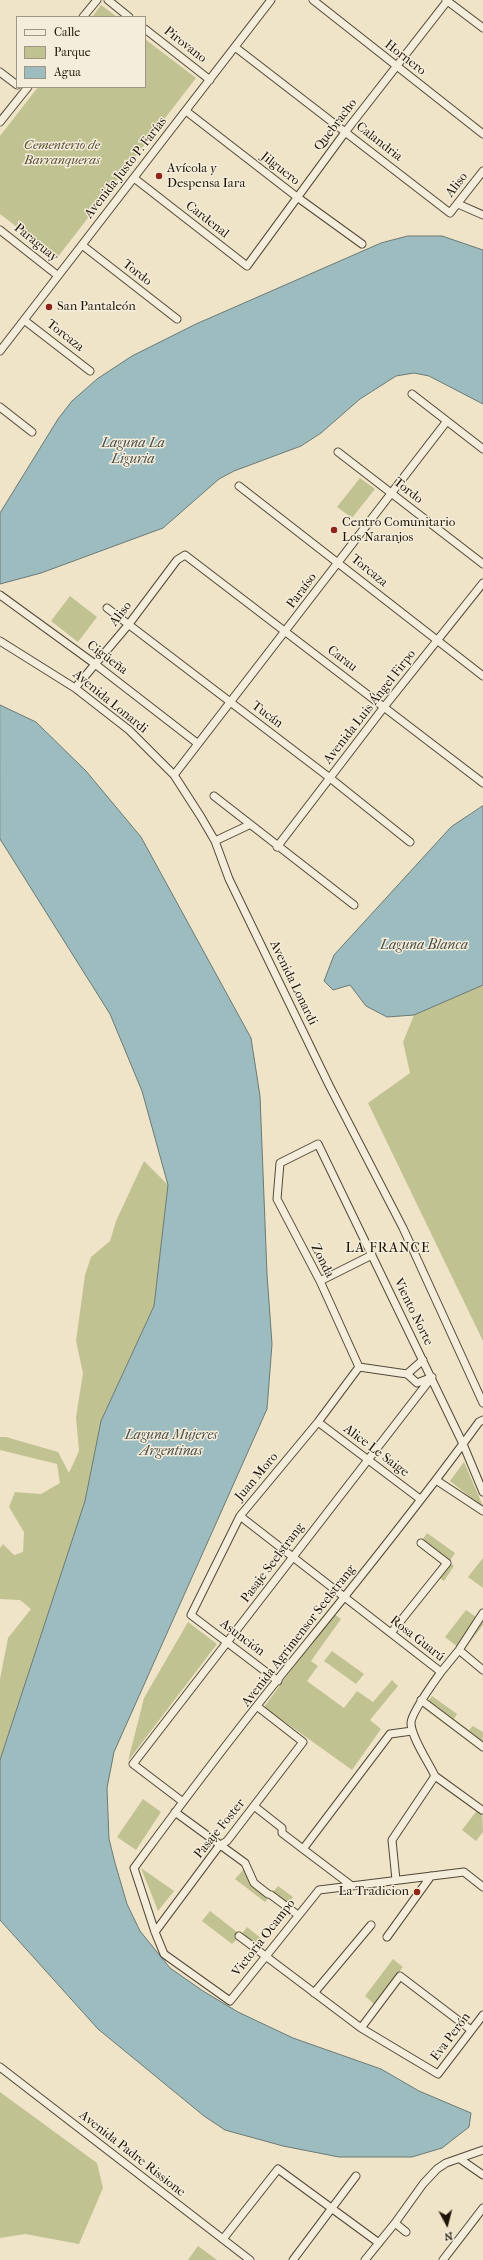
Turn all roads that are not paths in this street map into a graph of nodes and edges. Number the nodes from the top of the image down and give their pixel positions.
1 (97, 0) edge
2 (108, 0) edge
3 (271, 0) edge
4 (313, 0) edge
5 (447, 0) edge
6 (84, 16) edge
7 (128, 16) edge
8 (483, 28) edge
9 (146, 30) edge
10 (235, 47) junction
11 (397, 66) junction
12 (0, 72) edge
13 (210, 80) junction
14 (16, 84) edge
15 (24, 88) edge
16 (186, 111) junction
17 (0, 122) edge
18 (346, 131) junction
19 (483, 134) edge
20 (483, 171) edge
21 (134, 178) junction
22 (297, 197) junction
23 (458, 204) junction
24 (450, 213) joint
25 (483, 215) edge
26 (0, 230) edge
27 (362, 244) dead end
28 (82, 245) junction
29 (246, 266) joint
30 (57, 275) junction
31 (177, 319) dead end
32 (24, 320) junction
33 (0, 351) edge
34 (90, 371) dead end
35 (412, 394) dead end
36 (0, 407) edge
37 (447, 421) junction
38 (32, 432) dead end
39 (483, 449) edge
40 (338, 452) dead end
41 (239, 486) dead end
42 (392, 493) junction
43 (185, 555) joint
44 (339, 562) junction
45 (483, 564) edge
46 (483, 583) edge
47 (0, 595) edge
48 (107, 608) dead end
49 (129, 624) junction
50 (286, 632) junction
51 (0, 641) edge
52 (437, 641) junction
53 (95, 664) junction
54 (483, 676) edge
55 (75, 688) junction
56 (230, 702) junction
57 (384, 706) junction
58 (197, 743) junction
59 (174, 775) junction
60 (330, 778) junction
61 (483, 783) edge
62 (214, 796) dead end
63 (249, 825) junction
64 (215, 841) junction
65 (410, 842) dead end
66 (277, 847) junction
67 (354, 905) dead end
68 (280, 1163) joint
69 (372, 1255) junction
70 (320, 1281) junction
71 (423, 1360) junction
72 (359, 1367) junction
73 (407, 1374) junction
74 (432, 1377) junction
75 (483, 1403) edge
76 (483, 1420) edge
77 (318, 1422) junction
78 (463, 1444) junction
79 (368, 1459) junction
80 (436, 1480) junction
81 (483, 1492) edge
82 (420, 1499) junction
83 (483, 1511) edge
84 (240, 1516) junction
85 (421, 1543) dead end
86 (293, 1557) junction
87 (344, 1599) junction
88 (483, 1613) edge
89 (191, 1615) joint
90 (391, 1633) junction
91 (228, 1642) junction
92 (459, 1650) junction
93 (483, 1670) edge
94 (441, 1672) junction
95 (278, 1681) junction
96 (421, 1700) junction
97 (258, 1707) junction
98 (412, 1731) junction
99 (483, 1748) edge
100 (435, 1776) junction
101 (183, 1802) junction
102 (254, 1806) junction
103 (482, 1810) dead end
104 (175, 1812) junction
105 (219, 1846) junction
106 (303, 1849) junction
107 (134, 1868) joint
108 (431, 1876) junction
109 (396, 1880) junction
110 (352, 1886) junction
111 (483, 1887) edge
112 (298, 1915) junction
113 (371, 1925) dead end
114 (154, 1932) junction
115 (239, 1936) dead end
116 (387, 1937) dead end
117 (265, 1956) junction
118 (314, 1993) junction
119 (483, 2015) edge
120 (361, 2028) junction
121 (471, 2030) junction
122 (0, 2067) edge
123 (483, 2150) edge
124 (460, 2159) junction
125 (483, 2175) edge
126 (356, 2176) dead end
127 (333, 2208) junction
128 (483, 2208) edge
129 (395, 2223) junction
130 (406, 2232) dead end
131 (223, 2239) junction
132 (379, 2243) junction
133 (250, 2260) edge
134 (294, 2260) edge
135 (365, 2260) edge
136 (443, 2260) edge

1 - 6 street
2 - 7 street
3 - 10 street, Avenida Justo P. Farías
4 - 11 street, Hornero
5 - 8 street
5 - 11 street, Quebracho
9 - 13 street, Pirovano
10 - 13 street, Avenida Justo P. Farías
10 - 18 street, Calandria
11 - 18 street, Quebracho
11 - 19 street, Hornero
12 - 14 street
13 - 16 street, Avenida Justo P. Farías
15 - 17 street
16 - 21 street, Avenida Justo P. Farías
16 - 22 street, Jilguero
18 - 22 street, Quebracho
18 - 24 street, Calandria
20 - 23 street, Aliso
21 - 28 street, Avenida Justo P. Farías
21 - 29 street, Cardenal
22 - 27 street, Jilguero
22 - 29 street, Quebracho
23 - 24 street, Aliso
23 - 25 street
26 - 30 street, Paraguay
28 - 30 street, Avenida Justo P. Farías
28 - 31 street, Tordo
30 - 32 street, Avenida Justo P. Farías
32 - 33 street, Avenida Justo P. Farías
32 - 34 street, Torcaza
35 - 37 street
36 - 38 street
37 - 39 street
37 - 42 street, Paraíso
40 - 42 street, Tordo
41 - 44 street, Torcaza
42 - 44 street, Paraíso
42 - 45 street, Tordo
43 - 49 street, Aliso
43 - 50 street, Carau
44 - 50 street, Paraíso
44 - 52 street, Torcaza
46 - 52 street, Avenida Luis Ángel Firpo
47 - 53 street, Cigüeña
48 - 49 street, Tucán
49 - 53 street, Aliso
49 - 56 street, Tucán
50 - 56 street, Paraíso
50 - 57 street, Carau
51 - 55 street, Avenida Lonardi
52 - 54 street, Torcaza
52 - 57 street, Avenida Luis Ángel Firpo
53 - 55 street, Aliso
53 - 58 street, Cigüeña
55 - 59 street, Avenida Lonardi
56 - 58 street, Paraíso
56 - 60 street, Tucán
57 - 60 street, Avenida Luis Ángel Firpo
57 - 61 street, Carau
58 - 59 street, Paraíso
59 - 64 street, Avenida Lonardi
60 - 65 street, Tucán
60 - 66 street, Avenida Luis Ángel Firpo
62 - 63 street
63 - 64 street
63 - 66 street
64 - 75 street, Avenida Lonardi
66 - 67 street
68 - 69 street, Viento Norte
68 - 70 street, Zonda
69 - 70 street
69 - 71 street, Viento Norte
70 - 72 street, Zonda
71 - 73 street
71 - 74 street, Viento Norte
72 - 73 street
72 - 77 street, Juan Moro
73 - 74 street
74 - 78 street, Viento Norte
74 - 79 street, Pasaje Seelstrang
76 - 78 street, Avenida Agrimensor Seelstrang
77 - 79 street, Alice Le Saige
77 - 84 street, Juan Moro
78 - 80 street, Avenida Agrimensor Seelstrang
78 - 81 street, Viento Norte
79 - 82 street, Alice Le Saige
79 - 86 street, Pasaje Seelstrang
80 - 82 street, Avenida Agrimensor Seelstrang
80 - 83 street
82 - 87 street, Avenida Agrimensor Seelstrang
84 - 86 street, Rosa Guarú
84 - 89 street, Juan Moro
85 - 90 street
86 - 87 street, Rosa Guarú
86 - 91 street, Pasaje Seelstrang
87 - 90 street, Rosa Guarú
87 - 95 street, Avenida Agrimensor Seelstrang
88 - 92 street
89 - 91 street, Asunción
90 - 94 street, Rosa Guarú
91 - 95 street, Asunción
91 - 101 street, Pasaje Seelstrang
92 - 93 street
92 - 94 street
94 - 96 street, Rosa Guarú
95 - 97 street, Avenida Agrimensor Seelstrang
96 - 98 street, Rosa Guarú
96 - 99 street
97 - 101 street, Avenida Agrimensor Seelstrang
97 - 102 street, Pasaje Foster
98 - 100 street
98 - 106 street
100 - 103 street
100 - 109 street
101 - 104 street, Avenida Agrimensor Seelstrang
102 - 105 street, Pasaje Foster
102 - 106 street
104 - 105 street
104 - 107 street, Avenida Agrimensor Seelstrang
105 - 112 street
105 - 114 street, Pasaje Foster
106 - 110 street
107 - 114 street, Victoria Ocampo
108 - 109 street, Victoria Ocampo
108 - 111 street, Victoria Ocampo
108 - 116 street
109 - 110 street, Victoria Ocampo
110 - 112 street, Victoria Ocampo
112 - 117 street, Victoria Ocampo
113 - 118 street
114 - 117 street, Victoria Ocampo
115 - 117 street
117 - 118 street
118 - 120 street
119 - 121 street, Eva Perón
120 - 121 street, Eva Perón
120 - 121 street
122 - 131 street, Avenida Padre Rissione
123 - 124 street
124 - 125 street
124 - 129 street
126 - 127 street
127 - 131 street
127 - 132 street
127 - 134 street
128 - 136 street
129 - 130 street
129 - 132 street
131 - 133 street, Avenida Padre Rissione
132 - 135 street

